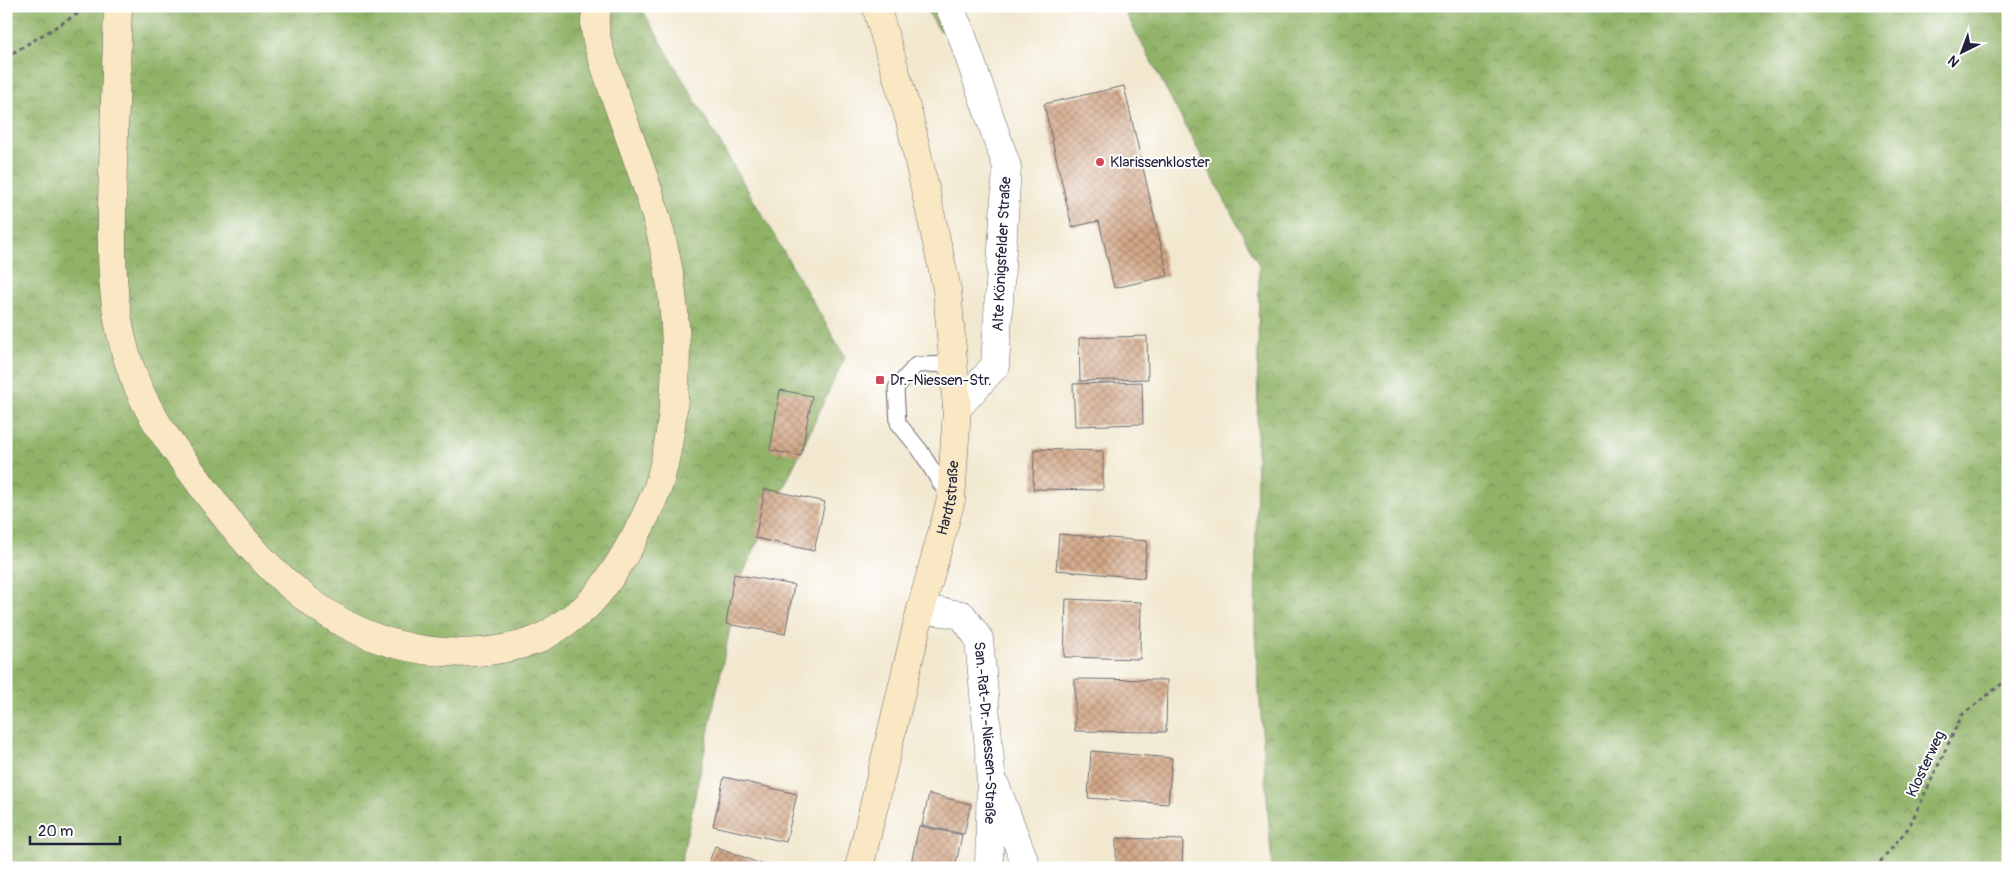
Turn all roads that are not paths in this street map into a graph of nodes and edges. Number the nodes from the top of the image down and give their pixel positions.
1 (118, 6) edge
2 (598, 6) edge
3 (876, 6) edge
4 (948, 6) edge
5 (954, 364) junction
6 (957, 408) junction
7 (950, 500) junction
8 (921, 609) junction
9 (991, 772) junction
10 (859, 868) edge
11 (990, 868) edge
12 (1027, 868) edge

1 - 2 main road
3 - 5 main road, Hardtstraße
4 - 6 street, Alte Königsfelder Straße
5 - 6 main road, Hardtstraße
5 - 7 lane
6 - 7 main road, Hardtstraße
7 - 8 main road, Hardtstraße
8 - 9 street, San.-Rat-Dr.-Niessen-Straße
8 - 10 main road, Hardtstraße
9 - 11 street, San.-Rat-Dr.-Niessen-Straße
9 - 12 street

